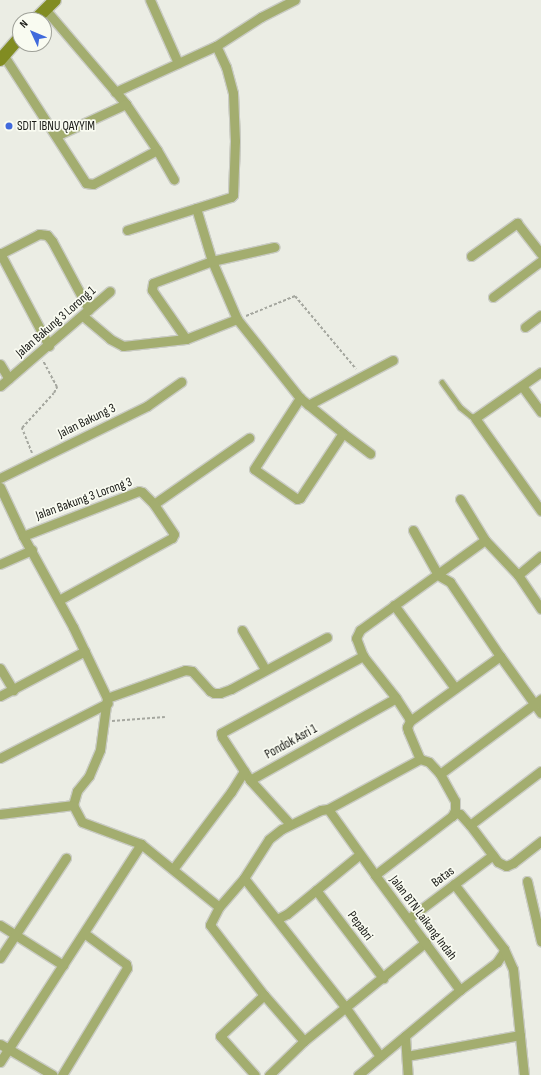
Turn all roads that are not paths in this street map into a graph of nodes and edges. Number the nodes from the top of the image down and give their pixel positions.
1 (55, 0) edge
2 (150, 0) edge
3 (295, 0) edge
4 (45, 8) junction
5 (41, 12) edge
6 (12, 46) edge
7 (216, 46) junction
8 (2, 58) edge
9 (178, 63) junction
10 (115, 92) junction
11 (126, 104) junction
12 (56, 136) junction
13 (157, 150) junction
14 (174, 180) dead end
15 (196, 208) junction
16 (127, 230) dead end
17 (274, 246) dead end
18 (0, 254) edge
19 (541, 254) edge
20 (472, 256) dead end
21 (212, 261) junction
22 (541, 261) edge
23 (110, 291) dead end
24 (493, 297) dead end
25 (86, 313) junction
26 (541, 315) edge
27 (237, 319) junction
28 (525, 327) dead end
29 (186, 339) junction
30 (49, 346) junction
31 (393, 360) dead end
32 (0, 364) edge
33 (541, 372) edge
34 (9, 379) junction
35 (181, 382) dead end
36 (442, 382) dead end
37 (0, 386) edge
38 (522, 386) junction
39 (300, 398) junction
40 (308, 405) junction
41 (541, 412) edge
42 (475, 418) junction
43 (343, 433) junction
44 (249, 438) dead end
45 (370, 453) dead end
46 (0, 478) edge
47 (0, 488) edge
48 (460, 499) dead end
49 (154, 504) junction
50 (541, 511) edge
51 (413, 530) dead end
52 (23, 536) junction
53 (485, 540) junction
54 (32, 550) junction
55 (541, 556) edge
56 (0, 564) edge
57 (438, 575) junction
58 (518, 575) junction
59 (59, 600) junction
60 (394, 605) junction
61 (541, 609) edge
62 (242, 630) dead end
63 (327, 637) dead end
64 (84, 651) junction
65 (362, 656) junction
66 (500, 656) junction
67 (0, 668) edge
68 (265, 669) junction
69 (455, 688) junction
70 (13, 690) junction
71 (0, 696) edge
72 (396, 698) junction
73 (108, 701) junction
74 (538, 702) edge
75 (541, 713) edge
76 (410, 722) junction
77 (0, 758) edge
78 (420, 759) junction
79 (244, 771) junction
80 (541, 772) edge
81 (440, 774) junction
82 (250, 780) junction
83 (73, 805) junction
84 (328, 809) junction
85 (0, 814) edge
86 (452, 816) junction
87 (290, 824) junction
88 (470, 825) junction
89 (541, 841) edge
90 (141, 844) junction
91 (358, 855) junction
92 (493, 855) junction
93 (66, 858) dead end
94 (172, 869) junction
95 (375, 876) junction
96 (244, 878) junction
97 (527, 881) dead end
98 (454, 884) junction
99 (316, 890) junction
100 (219, 906) junction
101 (537, 907) edge
102 (277, 919) junction
103 (408, 919) junction
104 (0, 925) edge
105 (84, 933) junction
106 (15, 934) junction
107 (426, 942) junction
108 (541, 942) edge
109 (504, 949) junction
110 (0, 958) edge
111 (63, 965) junction
112 (383, 978) junction
113 (460, 990) junction
114 (264, 995) junction
115 (346, 1008) junction
116 (520, 1035) junction
117 (405, 1036) junction
118 (304, 1041) junction
119 (4, 1046) edge
120 (380, 1056) junction
121 (407, 1056) junction
122 (0, 1062) edge
123 (53, 1075) edge
124 (62, 1075) edge
125 (255, 1075) edge
126 (269, 1075) edge
127 (358, 1075) edge
128 (408, 1075) edge
129 (524, 1075) edge

1 - 4 street
2 - 9 street
3 - 7 street
4 - 5 street
4 - 10 street
6 - 8 street
7 - 9 street
7 - 15 street
8 - 12 street
9 - 10 street
10 - 11 street
11 - 12 street
11 - 13 street
12 - 13 street
13 - 14 street
15 - 16 street
15 - 21 street
17 - 21 street
18 - 25 street
18 - 30 street
19 - 20 street
21 - 27 street
21 - 29 street
22 - 24 street
23 - 25 street, Jalan Bakung 3 Lorong 1
25 - 29 street
25 - 30 street, Jalan Bakung 3 Lorong 1
26 - 28 street
27 - 29 street
27 - 39 street
30 - 34 street, Jalan Bakung 3 Lorong 1
31 - 40 street
32 - 34 street
33 - 38 street
34 - 37 street, Jalan Bakung 3 Lorong 1
35 - 46 street, Jalan Bakung 3
36 - 42 lane
38 - 41 street
38 - 42 street
39 - 40 street
39 - 43 street
40 - 43 street
42 - 50 street
43 - 45 street
44 - 49 street
47 - 52 street
48 - 53 street
49 - 52 street, Jalan Bakung 3 Lorong 3
49 - 59 street
51 - 57 street
52 - 54 street
53 - 57 street
53 - 58 street
54 - 56 street
54 - 59 street
55 - 58 street
57 - 60 street
57 - 66 street
58 - 61 street
59 - 64 street
60 - 65 street
60 - 69 street
62 - 68 street
63 - 68 street
64 - 70 street
64 - 73 street
65 - 72 street
65 - 79 street
66 - 69 street
66 - 74 street
67 - 70 street
68 - 73 street
69 - 76 street
70 - 71 street
72 - 76 street
72 - 82 street, Pondok Asri 1
73 - 77 street
73 - 83 street
74 - 75 street
74 - 81 street
76 - 78 street
78 - 81 street
78 - 84 street
79 - 82 street
79 - 94 street
80 - 88 street
81 - 86 street
82 - 87 street
83 - 85 street
83 - 90 street
84 - 87 street
84 - 91 street
86 - 88 street
86 - 95 street, Jalan BTN Laikang Indah
87 - 96 street
88 - 92 street
89 - 92 street
90 - 94 street
90 - 105 street
91 - 95 street
91 - 99 street
92 - 98 street, Batas
93 - 106 street
94 - 100 street
95 - 103 street, Jalan BTN Laikang Indah
96 - 100 street
96 - 102 street
97 - 101 street
98 - 103 street, Batas
98 - 109 street
99 - 102 street
99 - 112 street, Pepabri
100 - 114 street
101 - 108 street
102 - 115 street
103 - 107 street, Jalan BTN Laikang Indah
104 - 106 street
105 - 111 street
105 - 124 street
106 - 110 street
106 - 111 street
107 - 112 street
107 - 113 street, Jalan BTN Laikang Indah
109 - 113 street
109 - 116 street
111 - 119 street
112 - 115 street
113 - 117 street
114 - 118 street
114 - 125 street
115 - 118 street
115 - 120 street
116 - 121 street
116 - 129 street
117 - 120 street
117 - 121 street
118 - 126 street
119 - 122 street
119 - 123 street
120 - 127 street
121 - 128 street

